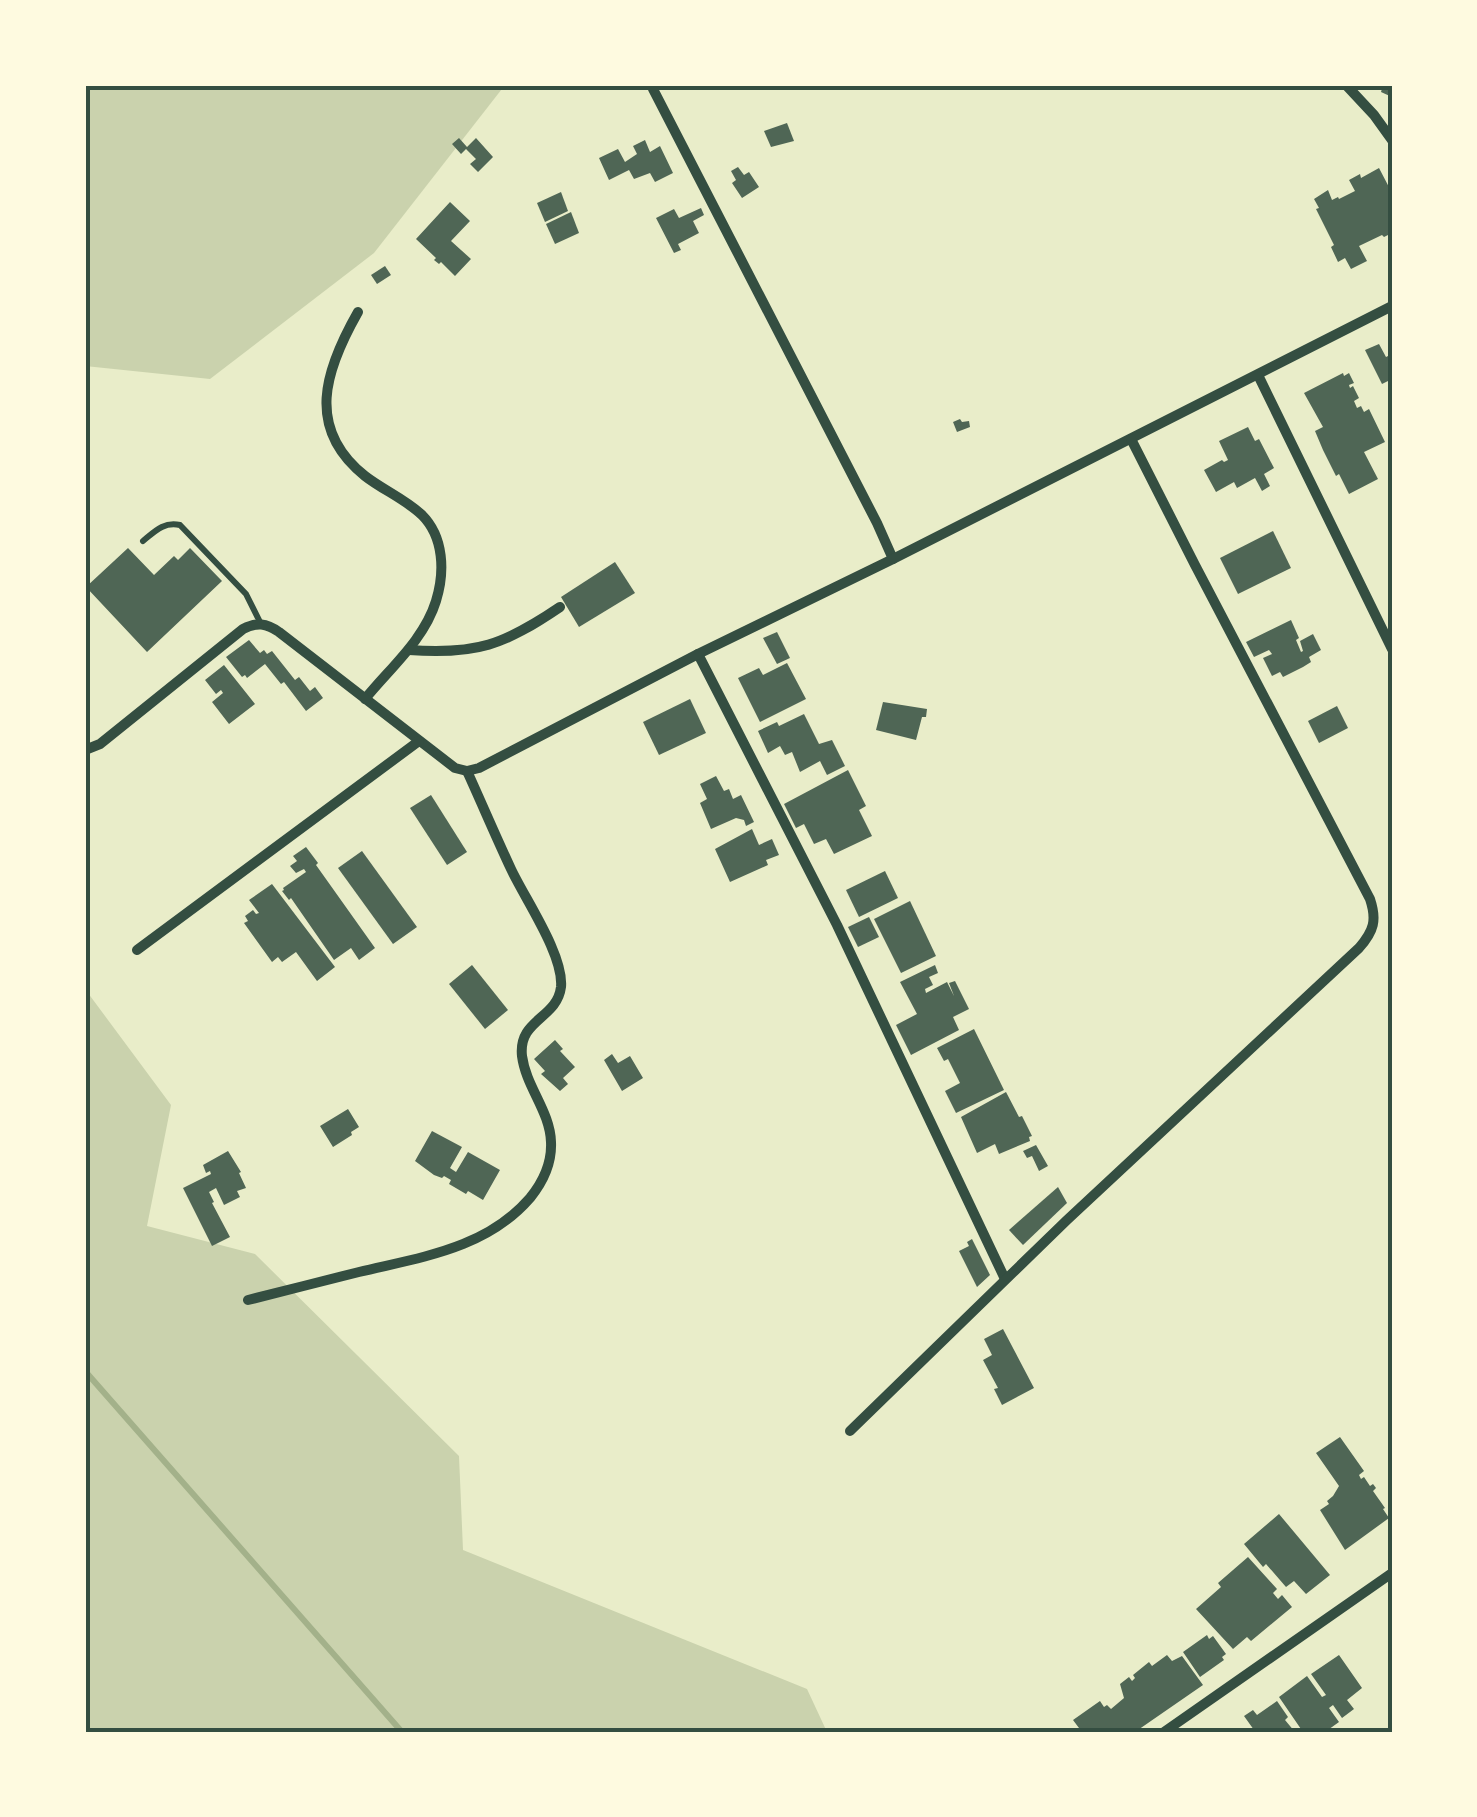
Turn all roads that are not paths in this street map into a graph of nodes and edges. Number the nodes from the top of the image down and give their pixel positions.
1 (1346, 85) edge
2 (652, 89) dead end
3 (1392, 140) edge
4 (1392, 306) edge
5 (358, 312) dead end
6 (1258, 374) junction
7 (1132, 439) junction
8 (143, 541) dead end
9 (894, 560) junction
10 (560, 607) dead end
11 (261, 624) junction
12 (1392, 649) edge
13 (408, 650) junction
14 (698, 654) junction
15 (365, 700) junction
16 (420, 740) junction
17 (85, 750) edge
18 (467, 772) junction
19 (137, 950) dead end
20 (1005, 1280) junction
21 (248, 1300) dead end
22 (850, 1431) dead end
23 (1392, 1572) edge
24 (1164, 1732) edge

1 - 3 street
2 - 9 street
4 - 6 street
5 - 13 street
6 - 7 street
6 - 12 street
7 - 9 street
7 - 20 street
8 - 11 lane
9 - 14 street
10 - 13 street
11 - 15 street
11 - 17 street
13 - 15 street
14 - 18 street
14 - 20 street
15 - 16 street
16 - 18 street
16 - 19 street
18 - 21 street
20 - 22 street
23 - 24 street

